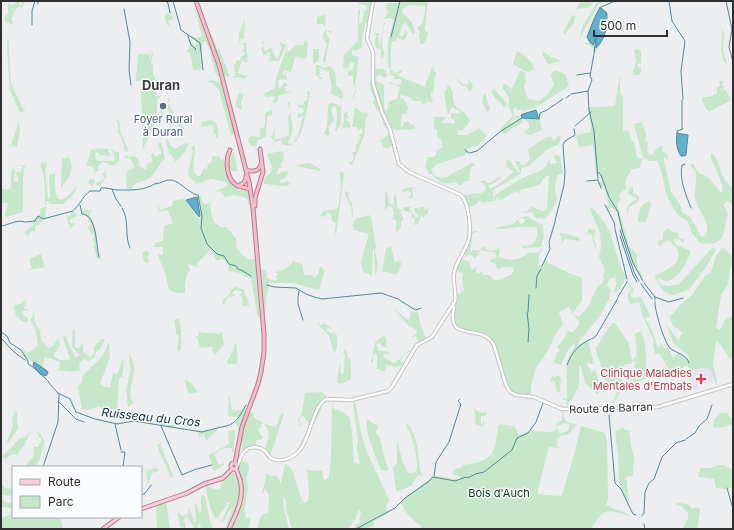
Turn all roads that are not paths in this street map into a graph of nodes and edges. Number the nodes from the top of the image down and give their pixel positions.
1 (196, 1) edge
2 (373, 1) edge
3 (246, 169) junction
4 (250, 189) junction
5 (255, 224) junction
6 (453, 306) junction
7 (733, 384) edge
8 (235, 466) junction
9 (142, 508) edge
10 (118, 518) edge
11 (102, 529) edge
12 (229, 529) edge

1 - 3 highway
2 - 6 main road
3 - 4 highway
3 - 4 highway
3 - 5 highway
4 - 5 highway
5 - 8 highway
6 - 7 main road, Route de Barran
6 - 8 main road
8 - 9 main road
8 - 12 main road
10 - 11 main road

